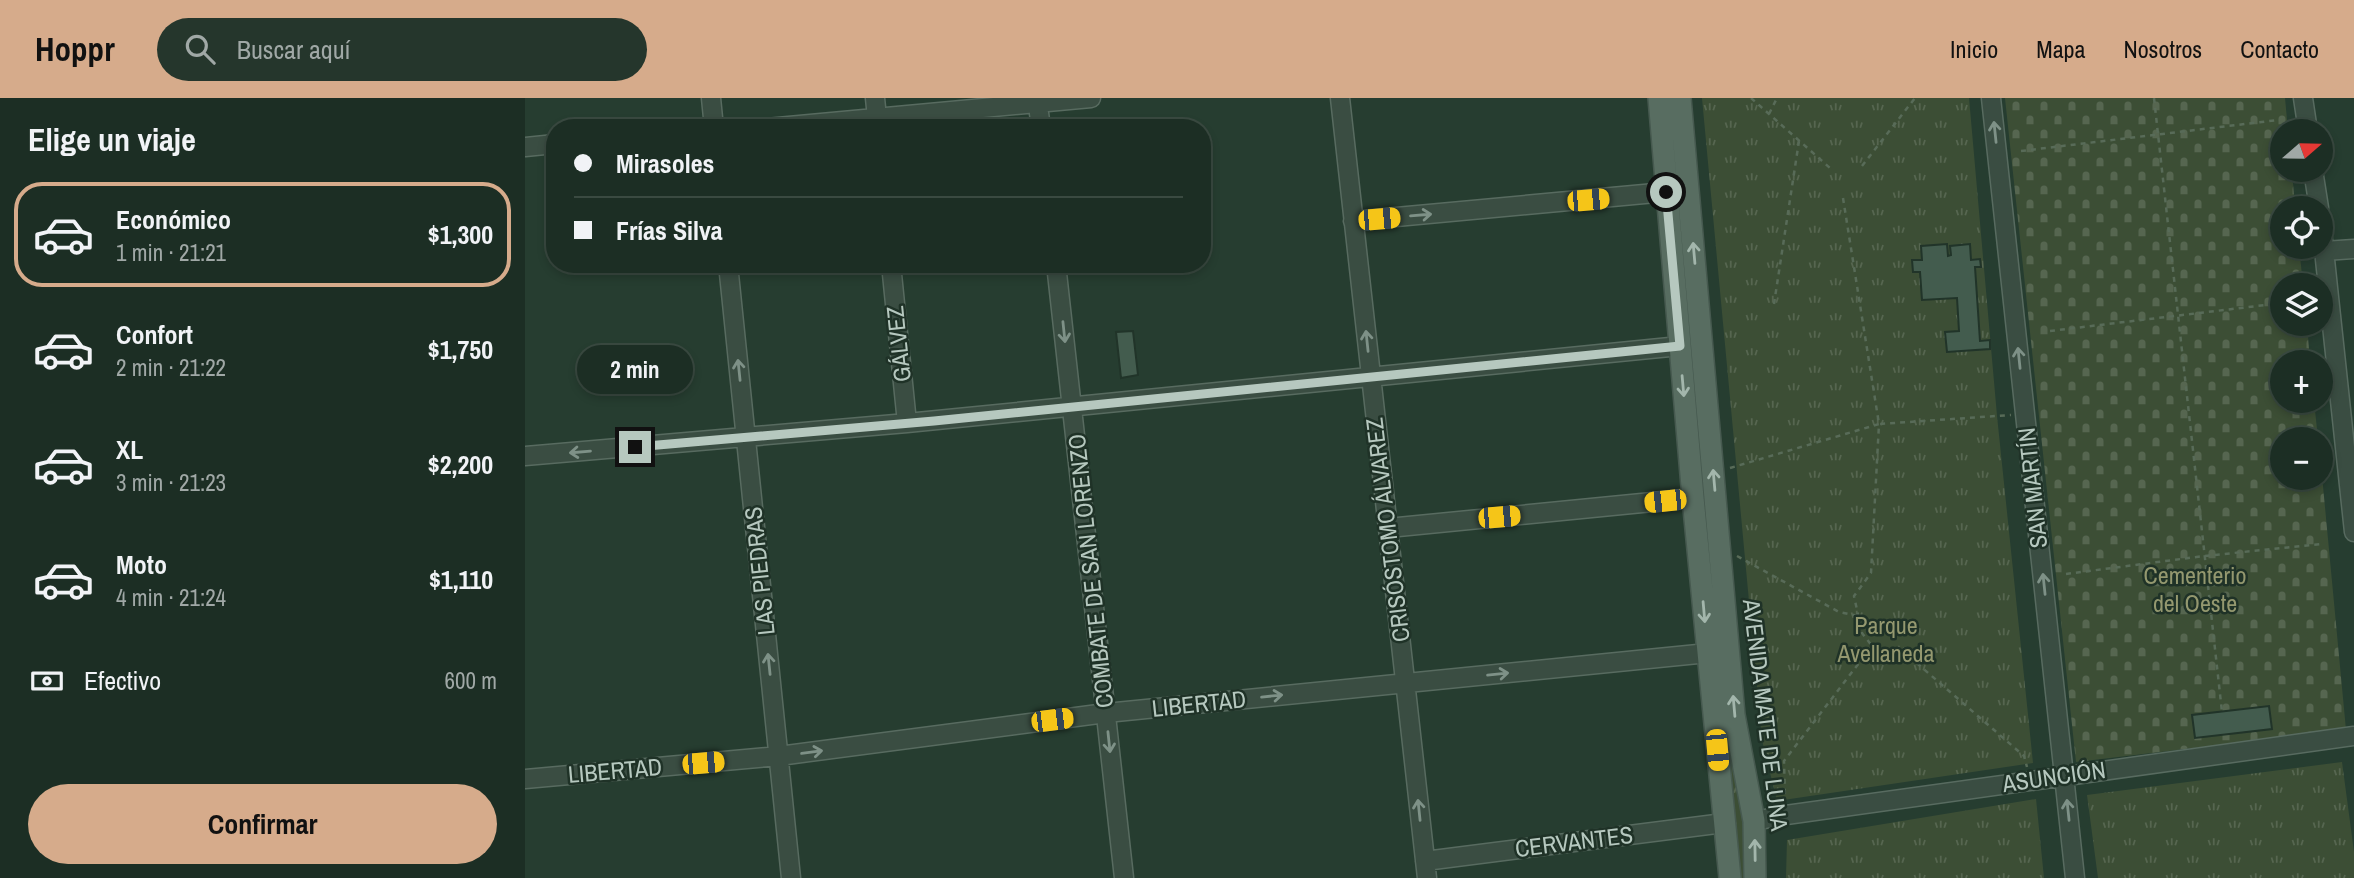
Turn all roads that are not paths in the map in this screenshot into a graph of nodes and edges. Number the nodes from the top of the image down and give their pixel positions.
1 (711, 98) edge
2 (875, 98) edge
3 (1091, 98) edge
4 (1340, 98) edge
5 (1658, 98) edge
6 (1680, 98) edge
7 (1991, 98) edge
8 (2303, 98) edge
9 (1037, 100) edge
10 (713, 119) edge
11 (877, 119) edge
12 (905, 119) edge
13 (1040, 119) edge
14 (2306, 119) edge
15 (546, 145) edge
16 (525, 147) edge
17 (1666, 192) junction
18 (1353, 221) junction
19 (2354, 248) edge
20 (2333, 250) edge
21 (2326, 259) edge
22 (729, 273) edge
23 (892, 273) edge
24 (1057, 273) edge
25 (1680, 346) junction
26 (1371, 378) junction
27 (1072, 407) junction
28 (907, 423) junction
29 (746, 438) junction
30 (525, 456) edge
31 (1693, 498) junction
32 (1388, 528) junction
33 (2354, 532) edge
34 (1708, 653) junction
35 (1406, 683) junction
36 (1106, 713) junction
37 (2354, 736) edge
38 (779, 756) junction
39 (2064, 776) junction
40 (525, 779) edge
41 (1754, 821) junction
42 (1724, 823) junction
43 (1426, 870) edge
44 (791, 878) edge
45 (1124, 878) edge
46 (1730, 878) edge
47 (1755, 878) edge
48 (2075, 878) edge

1 - 10 street
2 - 11 street
3 - 9 street
4 - 18 street, CRISÓSTOMO ÁLVAREZ
5 - 17 main road, AVENIDA MATE DE LUNA
41 -> 6 main road, AVENIDA MATE DE LUNA
39 -> 7 street, SAN MARTÍN
8 - 14 street
9 - 12 street
9 - 13 street
15 - 16 street
18 -> 17 street
17 - 25 main road, AVENIDA MATE DE LUNA
26 -> 18 street, CRISÓSTOMO ÁLVAREZ
19 - 20 street
21 - 33 street
29 -> 22 street, LAS PIEDRAS
23 - 28 street, GÁLVEZ
24 -> 27 street, COMBATE DE SAN LORENZO
25 - 26 street
25 -> 31 main road, AVENIDA MATE DE LUNA
26 - 27 street
26 - 32 street, CRISÓSTOMO ÁLVAREZ
27 - 28 street
27 - 36 street, COMBATE DE SAN LORENZO
28 - 29 street
29 -> 30 street
38 -> 29 street, LAS PIEDRAS
31 - 32 street
31 -> 34 main road, AVENIDA MATE DE LUNA
32 - 35 street, CRISÓSTOMO ÁLVAREZ
35 -> 34 street, LIBERTAD
34 - 42 main road, AVENIDA MATE DE LUNA
36 -> 35 street, LIBERTAD
43 -> 35 street, CRISÓSTOMO ÁLVAREZ
38 -> 36 street, LIBERTAD
36 -> 45 street, COMBATE DE SAN LORENZO
37 - 39 street, ASUNCIÓN
38 - 40 street, LIBERTAD
38 - 44 street, LAS PIEDRAS
39 - 41 street, ASUNCIÓN
48 -> 39 street, SAN MARTÍN
47 -> 41 main road, AVENIDA MATE DE LUNA
42 - 43 street, CERVANTES
42 - 46 main road, AVENIDA MATE DE LUNA

